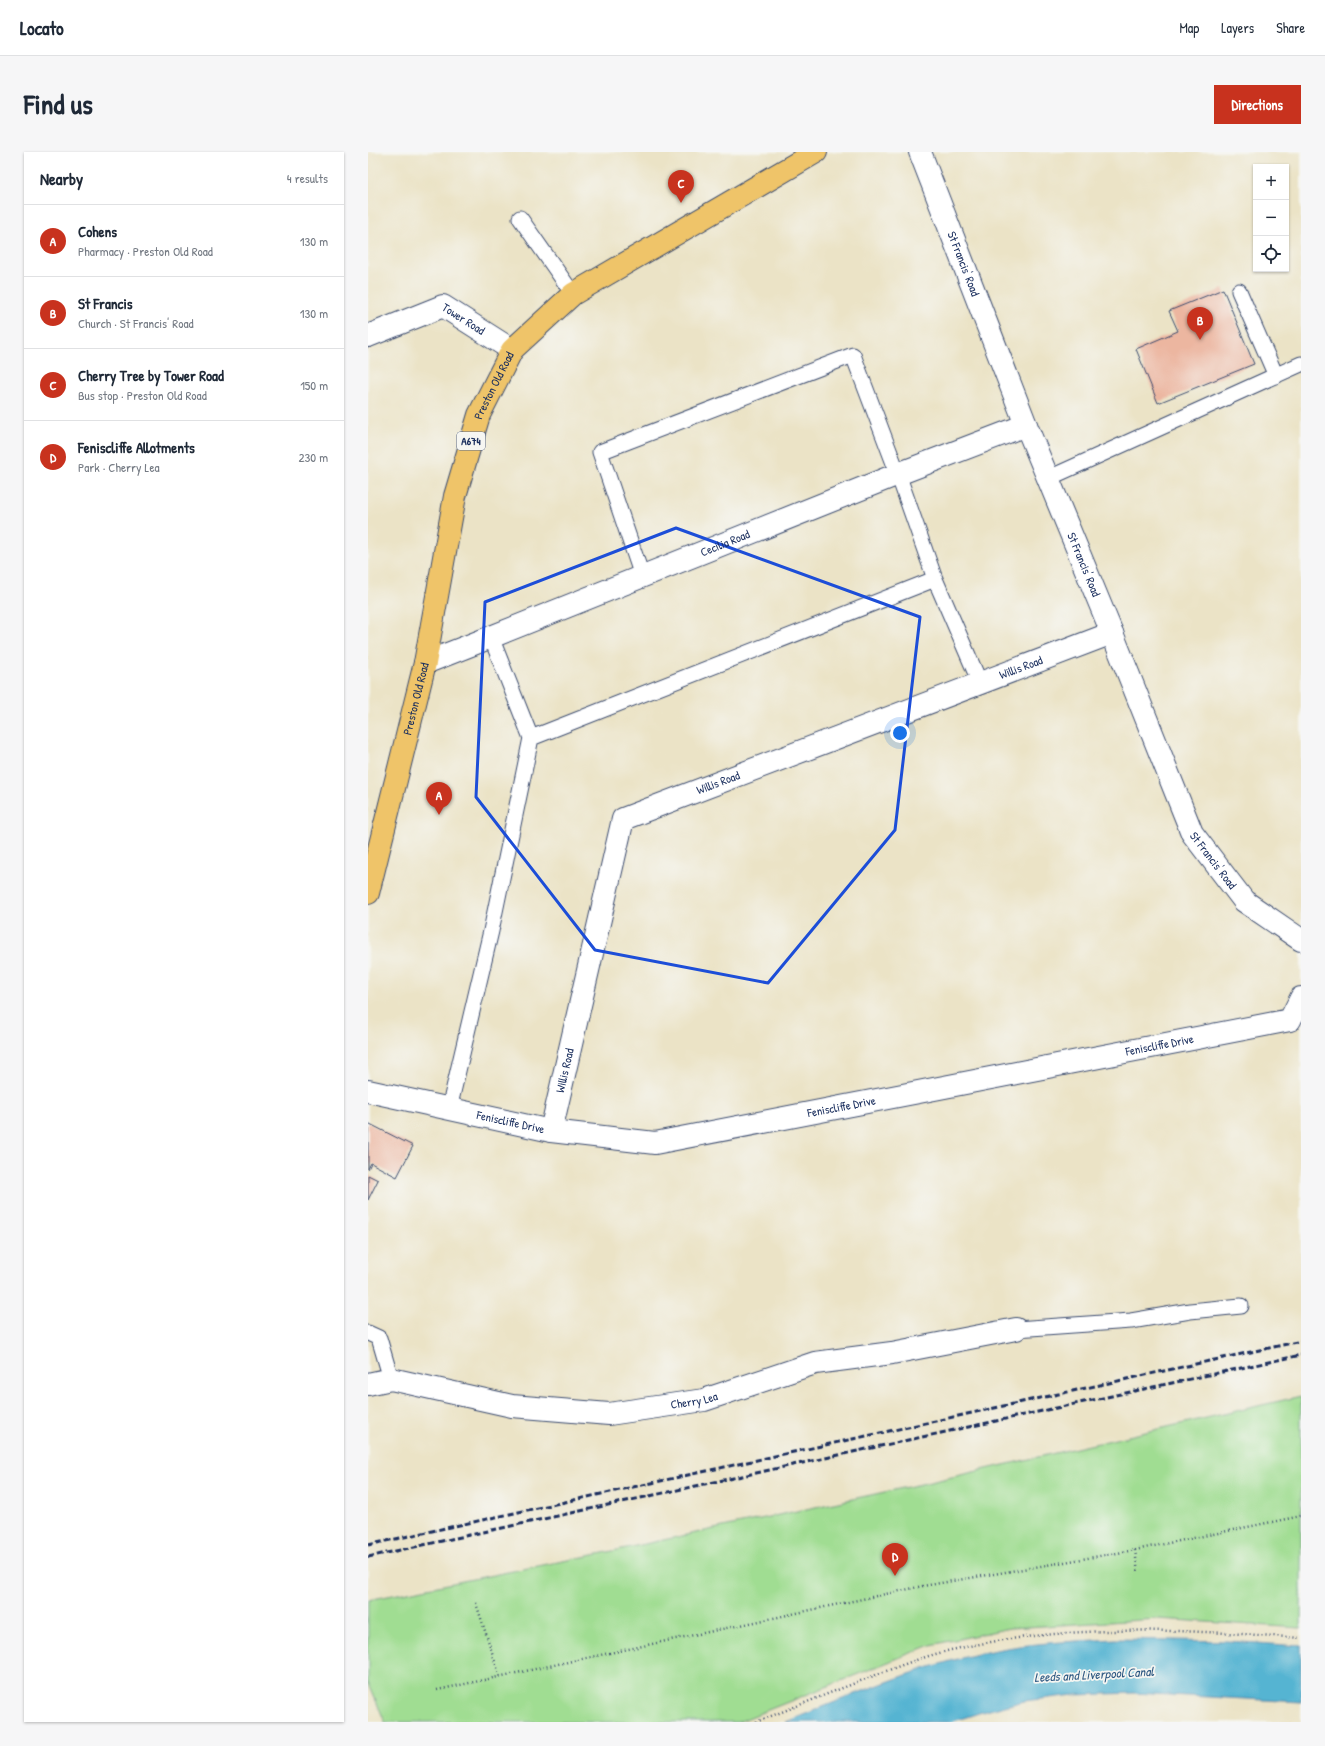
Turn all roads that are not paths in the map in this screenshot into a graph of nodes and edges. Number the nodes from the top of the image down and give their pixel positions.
1 (816, 152) edge
2 (920, 152) edge
3 (520, 218) dead end
4 (1239, 291) dead end
5 (573, 294) junction
6 (368, 336) edge
7 (512, 350) junction
8 (1301, 364) edge
9 (1276, 376) junction
10 (1026, 425) junction
11 (898, 474) junction
12 (1048, 478) junction
13 (642, 576) junction
14 (935, 579) junction
15 (1112, 633) junction
16 (491, 637) junction
17 (424, 663) junction
18 (980, 683) junction
19 (531, 738) junction
20 (368, 893) edge
21 (1301, 940) edge
22 (1301, 998) edge
23 (368, 1091) edge
24 (449, 1109) junction
25 (551, 1131) junction
26 (1241, 1306) dead end
27 (1016, 1329) joint
28 (368, 1333) edge
29 (391, 1379) junction
30 (368, 1384) edge

1 - 5 main road, Preston Old Road / A674
2 - 10 street, St Francis' Road
3 - 5 lane
4 - 9 lane
5 - 7 main road, Preston Old Road / A674
6 - 7 street, Tower Road
7 - 17 main road, Preston Old Road / A674
8 - 9 lane
9 - 12 lane
10 - 11 street, Cecilia Road
10 - 12 street, St Francis' Road
11 - 13 street, Cecilia Road
11 - 13 lane
11 - 14 lane
12 - 15 street, St Francis' Road
13 - 16 street, Cecilia Road
14 - 18 lane
14 - 19 lane
15 - 18 street, Willis Road
15 - 21 street, St Francis' Road
16 - 17 street, Cecilia Road
16 - 19 lane
17 - 20 main road, Preston Old Road / A674
18 - 25 street, Willis Road
19 - 24 lane
22 - 25 street, Feniscliffe Drive
23 - 24 street, Feniscliffe Drive
24 - 25 street, Feniscliffe Drive
26 - 27 lane
27 - 29 street, Cherry Lea
28 - 29 lane
29 - 30 street, Cherry Lea

